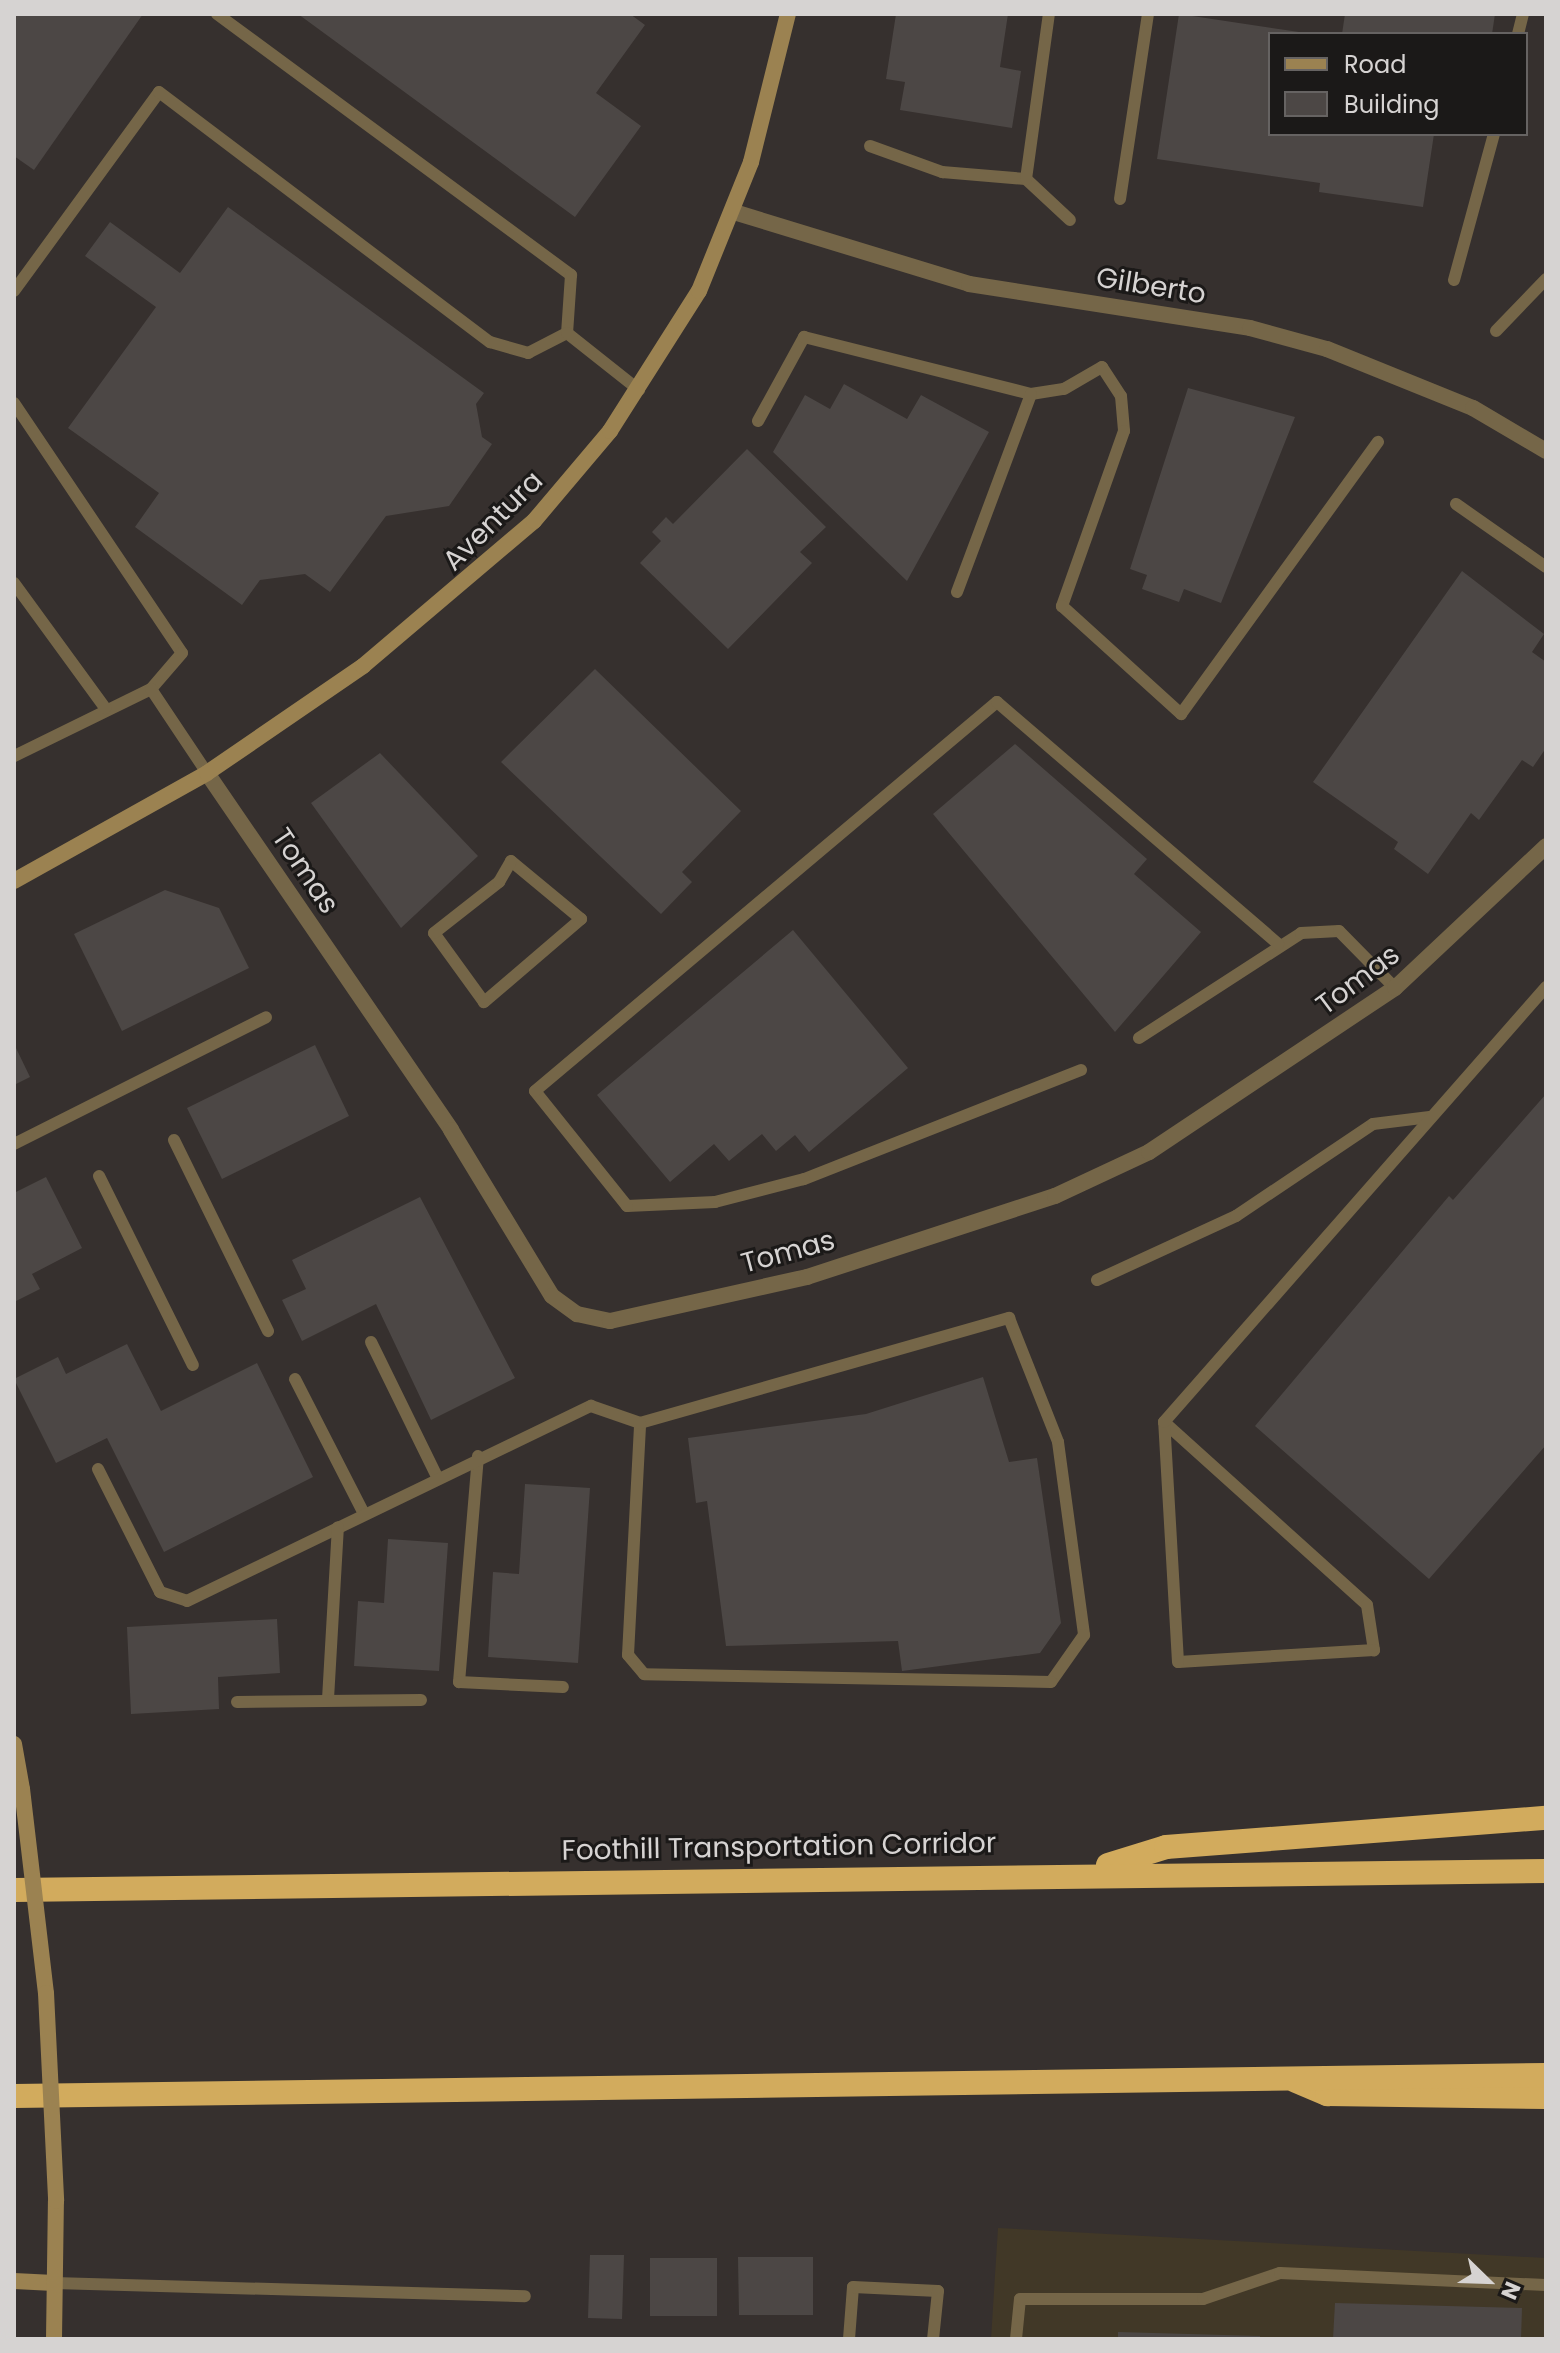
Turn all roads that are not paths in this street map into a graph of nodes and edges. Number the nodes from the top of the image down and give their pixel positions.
1 (217, 14) edge
2 (788, 14) edge
3 (1049, 14) edge
4 (1148, 14) edge
5 (1493, 136) edge
6 (870, 146) dead end
7 (1026, 179) junction
8 (1120, 199) dead end
9 (734, 212) junction
10 (1070, 220) dead end
11 (1546, 279) edge
12 (1454, 280) dead end
13 (14, 291) edge
14 (1496, 331) dead end
15 (567, 333) junction
16 (639, 390) junction
17 (1031, 394) junction
18 (14, 403) edge
19 (758, 421) dead end
20 (1378, 442) dead end
21 (1546, 451) edge
22 (1456, 504) dead end
23 (1546, 567) edge
24 (14, 583) edge
25 (957, 592) dead end
26 (151, 689) junction
27 (105, 708) junction
28 (14, 756) edge
29 (207, 773) junction
30 (1546, 846) edge
31 (14, 881) edge
32 (434, 933) joint
33 (1278, 944) junction
34 (1546, 987) edge
35 (1395, 988) junction
36 (266, 1017) dead end
37 (1139, 1038) dead end
38 (1081, 1070) dead end
39 (1430, 1117) junction
40 (174, 1140) dead end
41 (14, 1144) edge
42 (99, 1176) dead end
43 (1097, 1280) dead end
44 (268, 1331) dead end
45 (371, 1342) dead end
46 (193, 1365) dead end
47 (295, 1379) dead end
48 (1164, 1422) junction
49 (640, 1423) junction
50 (478, 1456) junction
51 (98, 1469) dead end
52 (437, 1477) junction
53 (364, 1514) junction
54 (338, 1527) junction
55 (563, 1687) dead end
56 (328, 1699) junction
57 (421, 1700) dead end
58 (237, 1702) dead end
59 (14, 1744) edge
60 (1546, 1818) edge
61 (1546, 1871) edge
62 (1086, 1872) junction
63 (14, 1890) edge
64 (1546, 2075) edge
65 (1283, 2076) junction
66 (14, 2096) edge
67 (1546, 2097) edge
68 (14, 2281) edge
69 (54, 2283) junction
70 (1546, 2285) edge
71 (525, 2296) dead end
72 (54, 2339) edge
73 (849, 2339) edge
74 (933, 2339) edge
75 (1016, 2339) edge

1 - 15 lane
2 - 9 street, Aventura
3 - 7 lane
4 - 8 lane
5 - 12 lane
6 - 7 lane
7 - 10 lane
9 - 16 street, Aventura
9 - 21 street, Gilberto
11 - 14 lane
13 - 15 lane
15 - 16 lane
16 - 29 street, Aventura
17 - 19 lane
17 - 20 lane
17 - 25 lane
18 - 26 lane
22 - 23 lane
24 - 27 lane
26 - 27 lane
26 - 29 lane
27 - 28 lane
29 - 31 street, Aventura
29 - 35 street, Tomas
30 - 35 street, Tomas
32 - 32 lane
33 - 35 lane
33 - 37 lane
33 - 38 lane
34 - 39 lane
36 - 41 lane
39 - 43 lane
39 - 48 lane
40 - 44 lane
42 - 46 lane
45 - 52 lane
47 - 53 lane
48 - 48 lane
49 - 49 lane
49 - 50 lane
50 - 52 lane
50 - 55 lane
51 - 54 lane
52 - 53 lane
53 - 54 lane
54 - 56 lane
56 - 57 lane
56 - 58 lane
59 - 69 street, bridge
60 - 62 highway
61 - 62 highway, Foothill Transportation Corridor
62 - 63 highway, Foothill Transportation Corridor
64 - 65 highway
65 - 66 highway
65 - 67 highway
68 - 69 street
69 - 71 lane
69 - 72 street
70 - 75 lane
73 - 74 lane

